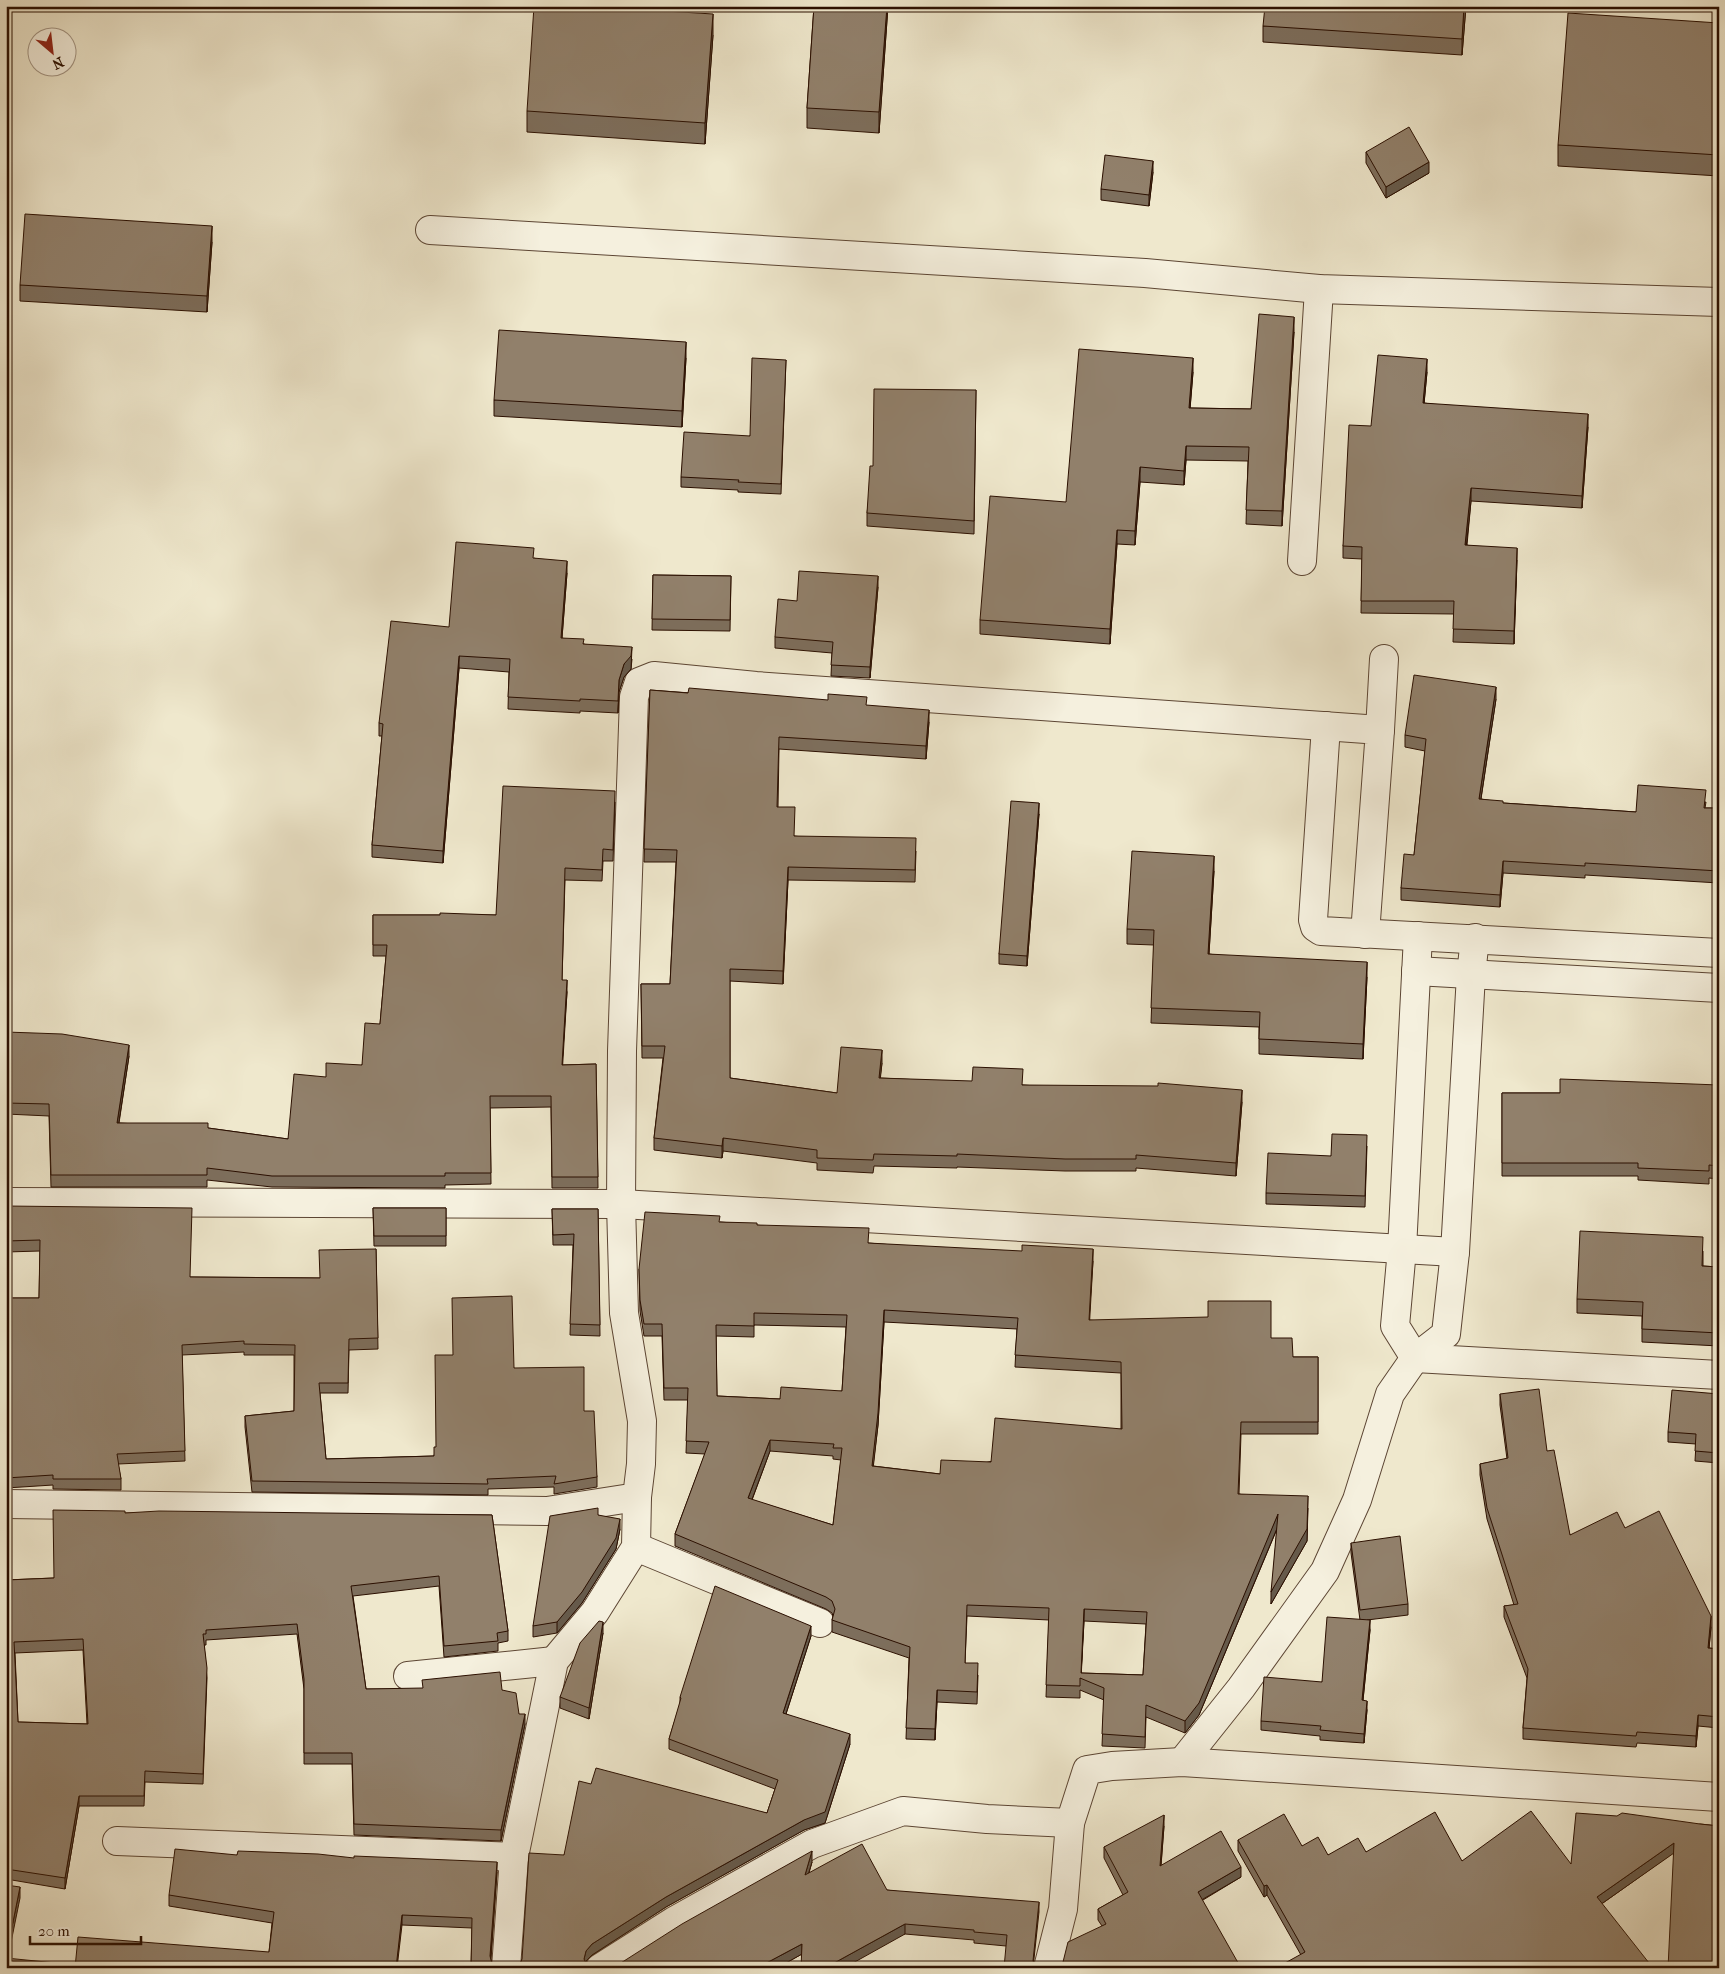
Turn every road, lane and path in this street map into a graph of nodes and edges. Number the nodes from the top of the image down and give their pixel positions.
1 (430, 230) dead end
2 (1319, 289) junction
3 (1719, 302) edge
4 (1302, 561) dead end
5 (1384, 659) dead end
6 (1326, 726) junction
7 (1380, 730) junction
8 (1366, 934) junction
9 (1418, 936) junction
10 (1475, 938) junction
11 (1636, 948) junction
12 (1719, 953) edge
13 (1416, 971) junction
14 (1471, 975) junction
15 (1633, 984) junction
16 (1719, 988) edge
17 (6, 1202) edge
18 (621, 1204) junction
19 (1402, 1249) junction
20 (1455, 1252) junction
21 (1415, 1358) junction
22 (1719, 1374) edge
23 (638, 1498) junction
24 (6, 1504) edge
25 (636, 1547) junction
26 (820, 1623) dead end
27 (554, 1661) junction
28 (408, 1676) dead end
29 (1182, 1762) junction
30 (1719, 1797) edge
31 (1070, 1823) junction
32 (116, 1841) dead end
33 (514, 1857) junction
34 (506, 1968) edge
35 (600, 1968) edge
36 (1048, 1968) edge

1 - 2 street
2 - 3 street
2 - 4 street
5 - 7 street
6 - 7 street
6 - 8 street
6 - 18 street
7 - 8 street
8 - 9 street
9 - 10 street
9 - 13 street
10 - 11 street
10 - 14 street
11 - 12 street
11 - 15 street
13 - 14 street
13 - 19 street
14 - 15 street
14 - 20 street
15 - 16 street
17 - 18 street
18 - 19 street
18 - 23 street
19 - 20 street
19 - 21 street
20 - 21 street
21 - 22 street
21 - 29 street
23 - 24 street
23 - 25 street
25 - 26 street
25 - 27 street
27 - 28 street
27 - 33 street
29 - 30 street
29 - 31 street
31 - 35 street
31 - 36 street
32 - 33 street
33 - 34 street

